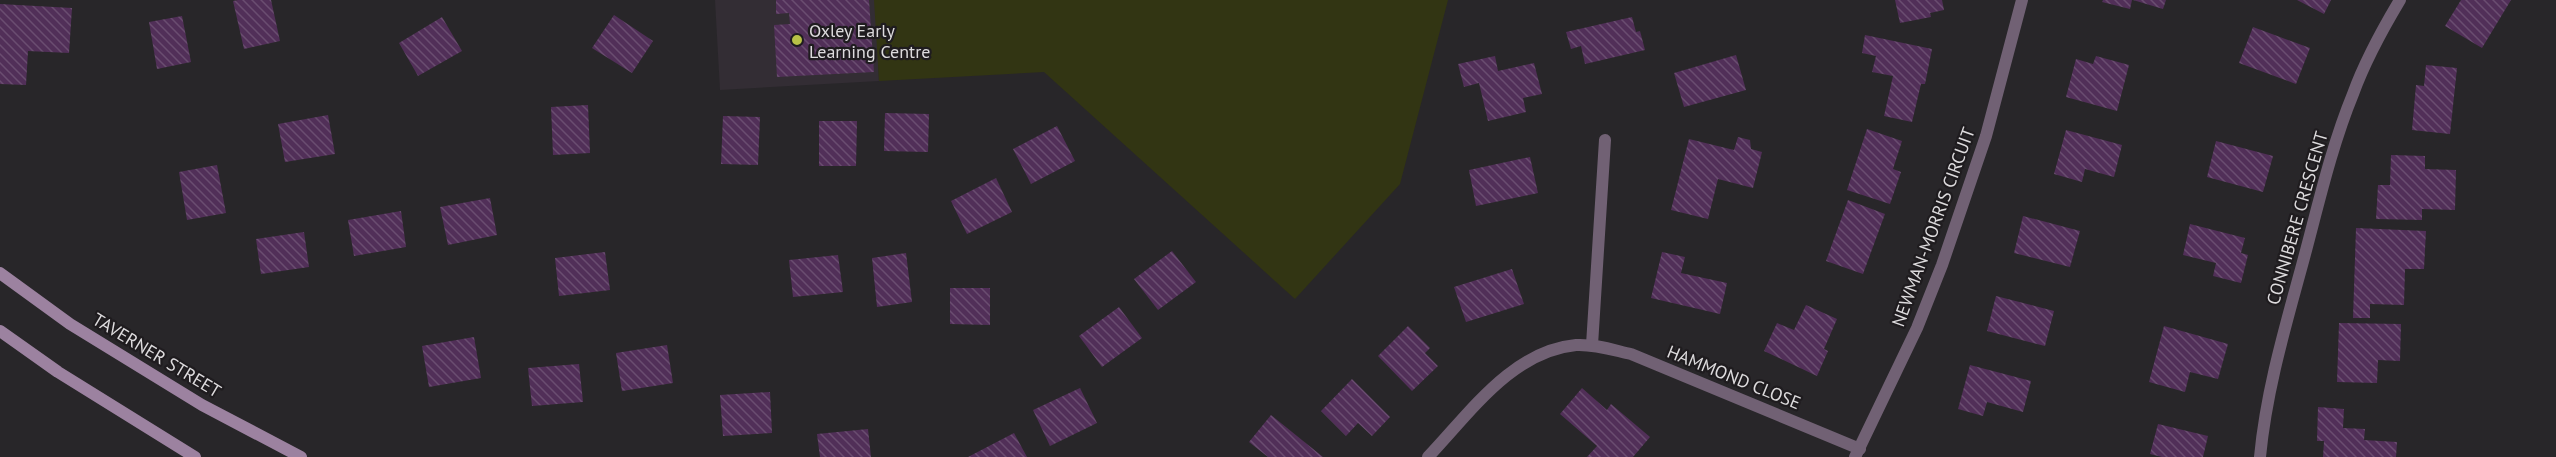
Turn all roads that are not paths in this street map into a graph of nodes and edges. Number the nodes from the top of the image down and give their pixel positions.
1 (2022, 0) edge
2 (2400, 0) edge
3 (1605, 140) dead end
4 (0, 273) edge
5 (0, 332) edge
6 (1592, 345) junction
7 (1858, 453) edge
8 (195, 457) edge
9 (301, 457) edge
10 (1428, 457) edge
11 (2260, 457) edge

1 - 7 street, NEWMAN-MORRIS CIRCUIT
2 - 11 street, CONNIBERE CRESCENT
3 - 6 street
4 - 9 main road, TAVERNER STREET
5 - 8 main road
6 - 7 street, HAMMOND CLOSE
6 - 10 street, HAMMOND CLOSE

